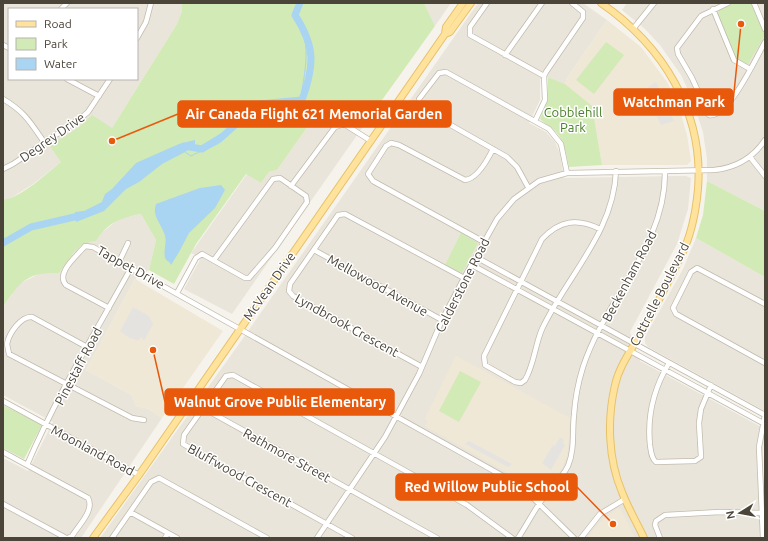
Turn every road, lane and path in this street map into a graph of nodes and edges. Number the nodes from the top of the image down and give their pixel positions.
1 (151, 3) edge
2 (463, 3) edge
3 (471, 3) edge
4 (487, 3) edge
5 (542, 3) edge
6 (572, 3) edge
7 (601, 3) edge
8 (654, 3) edge
9 (728, 3) edge
10 (754, 3) edge
11 (713, 9) junction
12 (633, 28) junction
13 (765, 29) edge
14 (445, 34) junction
15 (138, 36) edge
16 (765, 42) edge
17 (505, 55) junction
18 (750, 69) junction
19 (544, 76) junction
20 (69, 80) edge
21 (109, 80) edge
22 (99, 96) junction
23 (3, 99) edge
24 (535, 121) junction
25 (765, 140) edge
26 (371, 141) junction
27 (44, 142) junction
28 (493, 149) junction
29 (750, 157) junction
30 (4, 167) edge
31 (698, 170) junction
32 (616, 171) junction
33 (665, 171) junction
34 (567, 173) junction
35 (765, 176) edge
36 (292, 186) junction
37 (528, 187) junction
38 (600, 229) junction
39 (484, 242) junction
40 (128, 243) dead end
41 (314, 250) junction
42 (476, 257) junction
43 (214, 260) junction
44 (119, 262) junction
45 (472, 265) junction
46 (131, 268) junction
47 (464, 278) junction
48 (521, 282) junction
49 (518, 289) junction
50 (177, 293) junction
51 (557, 301) junction
52 (764, 302) edge
53 (109, 308) junction
54 (553, 309) junction
55 (442, 320) junction
56 (602, 326) junction
57 (239, 328) junction
58 (598, 334) junction
59 (634, 344) junction
60 (87, 347) junction
61 (630, 351) junction
62 (669, 363) junction
63 (765, 363) edge
64 (422, 367) junction
65 (665, 370) junction
66 (67, 384) junction
67 (711, 385) junction
68 (707, 394) junction
69 (3, 401) edge
70 (203, 408) junction
71 (765, 415) edge
72 (397, 416) junction
73 (144, 420) dead end
74 (763, 423) junction
75 (46, 425) junction
76 (3, 452) edge
77 (375, 453) junction
78 (27, 465) junction
79 (139, 475) junction
80 (350, 489) junction
81 (625, 499) junction
82 (3, 504) edge
83 (539, 505) junction
84 (130, 512) junction
85 (762, 513) junction
86 (326, 524) junction
87 (168, 533) junction
88 (67, 538) edge
89 (93, 538) edge
90 (112, 538) edge
91 (165, 538) edge
92 (177, 538) edge
93 (267, 538) edge
94 (317, 538) edge
95 (352, 538) edge
96 (437, 538) edge
97 (512, 538) edge
98 (518, 538) edge
99 (574, 538) edge
100 (581, 538) edge
101 (644, 538) edge
102 (660, 538) edge
103 (763, 538) edge

1 - 15 street
2 - 14 main road, McVean Drive
3 - 14 main road, McVean Drive
4 - 17 street
5 - 17 street
6 - 19 street
7 - 12 main road, Cottrelle Boulevard
8 - 12 street
9 - 11 street
10 - 13 street
11 - 18 street
11 - 18 street
12 - 31 main road, Cottrelle Boulevard
14 - 26 main road, McVean Drive
16 - 18 street
17 - 19 street
19 - 24 street
20 - 22 street
21 - 22 street, Degrey Drive
22 - 27 street, Degrey Drive
23 - 27 street
24 - 28 street
24 - 34 street
25 - 29 street
26 - 36 street
26 - 57 main road, McVean Drive
27 - 30 street, Degrey Drive
28 - 37 street
28 - 39 street
29 - 31 street, Calderstone Road
29 - 35 street
31 - 33 street, Calderstone Road
31 - 59 main road, Cottrelle Boulevard
32 - 33 street, Calderstone Road
32 - 34 street, Calderstone Road
32 - 38 street
33 - 56 street, Beckenham Road
34 - 37 street, Calderstone Road
36 - 43 street
36 - 43 street
37 - 39 street, Calderstone Road
38 - 48 street
38 - 51 street
39 - 42 street, Calderstone Road
40 - 44 street
41 - 47 street, Lyndbrook Crescent
41 - 55 street, Mellowood Avenue
41 - 64 street, Lyndbrook Crescent
42 - 45 street, Calderstone Road
42 - 48 street
43 - 50 street
44 - 46 street, Tappet Drive
44 - 53 street, Tappet Drive
45 - 47 street, Calderstone Road
45 - 49 street
46 - 50 street, Tappet Drive
46 - 53 street, Pinestaff Road
47 - 55 street, Calderstone Road
48 - 49 street
48 - 51 street
49 - 54 street
49 - 54 street
50 - 57 street, Tappet Drive
51 - 54 street
51 - 56 street
52 - 63 street
53 - 60 street, Pinestaff Road
54 - 58 street
55 - 64 street, Calderstone Road
56 - 58 street, Beckenham Road
56 - 59 street
57 - 72 street, Tappet Drive
57 - 79 main road, McVean Drive
58 - 61 street
58 - 83 street, Beckenham Road
59 - 61 main road, Cottrelle Boulevard
59 - 62 street
60 - 66 street, Pinestaff Road
60 - 66 street
61 - 65 street
61 - 81 main road, Cottrelle Boulevard
62 - 65 street
62 - 67 street
64 - 72 street, Calderstone Road
65 - 68 street
65 - 68 street
66 - 73 street
66 - 75 street, Pinestaff Road
67 - 68 street
67 - 71 street
68 - 74 street
69 - 75 street, Moonland Road
70 - 77 street, Bluffwood Crescent
70 - 80 street, Rathmore Street
70 - 86 street, Bluffwood Crescent
71 - 74 street
72 - 77 street, Calderstone Road
72 - 83 street, Tappet Drive
74 - 85 street
75 - 78 street, Pinestaff Road
75 - 79 street, Moonland Road
76 - 78 street
77 - 80 street, Calderstone Road
77 - 97 street, Bluffwood Crescent
78 - 88 street
79 - 89 main road, McVean Drive
80 - 86 street, Calderstone Road
80 - 96 street, Rathmore Street
81 - 100 street
81 - 101 main road, Cottrelle Boulevard
82 - 88 street
83 - 98 street, Beckenham Road
83 - 99 street, Tappet Drive
84 - 87 street
84 - 90 street
84 - 93 street
85 - 102 street
85 - 103 street
86 - 94 street, Calderstone Road
86 - 95 street
87 - 91 street
87 - 92 street

